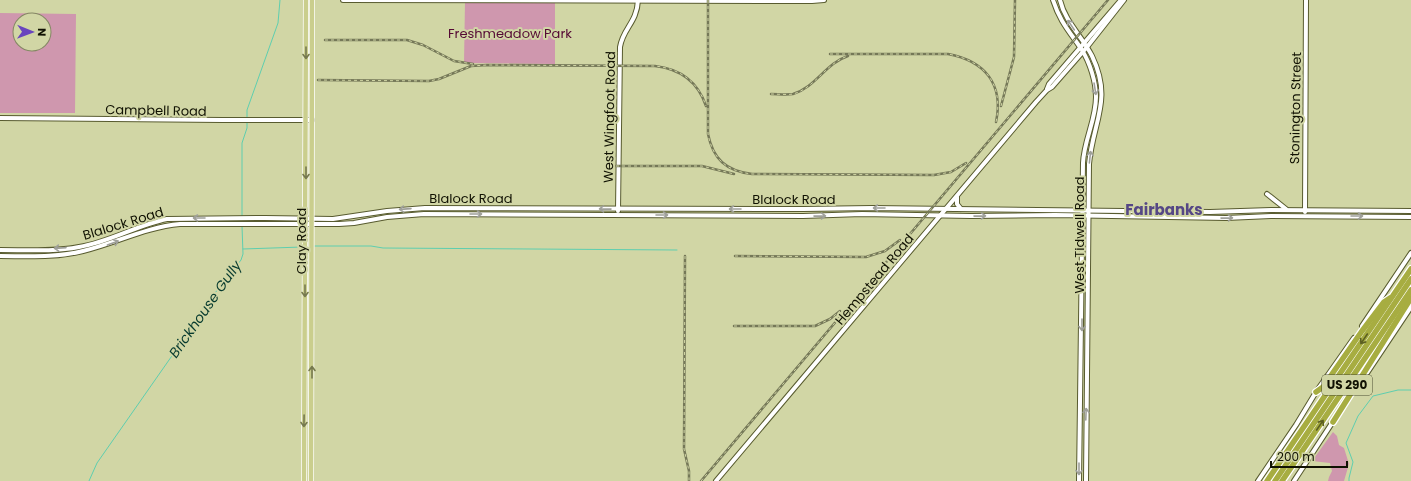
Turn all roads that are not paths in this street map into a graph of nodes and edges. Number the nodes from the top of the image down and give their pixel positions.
1 (306, 0) edge
2 (312, 0) edge
3 (343, 0) edge
4 (638, 0) edge
5 (824, 0) edge
6 (1053, 0) edge
7 (1060, 0) edge
8 (1122, 0) edge
9 (1306, 0) edge
10 (306, 32) junction
11 (312, 34) junction
12 (1086, 45) junction
13 (1082, 50) junction
14 (0, 118) edge
15 (306, 120) junction
16 (312, 120) junction
17 (1090, 128) junction
18 (1096, 129) junction
19 (306, 160) junction
20 (312, 160) junction
21 (306, 187) junction
22 (312, 187) junction
23 (1266, 194) dead end
24 (957, 197) junction
25 (425, 208) junction
26 (461, 208) junction
27 (501, 208) junction
28 (541, 208) junction
29 (581, 208) junction
30 (674, 208) junction
31 (850, 208) junction
32 (897, 208) junction
33 (618, 209) junction
34 (803, 209) junction
35 (946, 209) junction
36 (961, 210) junction
37 (1063, 210) junction
38 (1083, 210) junction
39 (1089, 210) junction
40 (1286, 210) junction
41 (1305, 210) junction
42 (386, 211) junction
43 (1411, 211) edge
44 (1210, 212) junction
45 (367, 214) junction
46 (424, 214) junction
47 (461, 214) junction
48 (501, 214) junction
49 (541, 215) junction
50 (580, 215) junction
51 (618, 215) junction
52 (674, 215) junction
53 (850, 215) junction
54 (896, 215) junction
55 (1055, 215) junction
56 (803, 216) junction
57 (928, 216) junction
58 (941, 216) junction
59 (1083, 216) junction
60 (1089, 216) junction
61 (1305, 216) junction
62 (1384, 216) junction
63 (348, 217) junction
64 (387, 217) junction
65 (1411, 217) edge
66 (180, 218) junction
67 (265, 218) junction
68 (305, 218) junction
69 (1210, 218) junction
70 (312, 221) junction
71 (354, 223) junction
72 (180, 224) junction
73 (265, 224) junction
74 (305, 224) junction
75 (339, 224) junction
76 (930, 228) junction
77 (0, 250) edge
78 (1411, 253) edge
79 (0, 256) edge
80 (305, 257) junction
81 (312, 257) junction
82 (1082, 259) junction
83 (1089, 260) junction
84 (1411, 269) edge
85 (1411, 279) edge
86 (1411, 290) edge
87 (1393, 295) junction
88 (1411, 298) edge
89 (1088, 300) junction
90 (1082, 301) junction
91 (1411, 307) edge
92 (1082, 340) junction
93 (1088, 340) junction
94 (1081, 379) junction
95 (1087, 380) junction
96 (1316, 392) junction
97 (1333, 422) junction
98 (1080, 452) junction
99 (1086, 452) junction
100 (304, 481) edge
101 (311, 481) edge
102 (716, 481) edge
103 (1079, 481) edge
104 (1086, 481) edge
105 (1258, 481) edge
106 (1268, 481) edge
107 (1275, 481) edge
108 (1282, 481) edge
109 (1294, 481) edge

1 - 10 main road, Clay Road
2 - 11 main road, Clay Road
3 - 4 main road
4 - 5 main road
4 - 33 main road, West Wingfoot Road
6 - 13 main road, West Tidwell Road
12 -> 7 main road, West Tidwell Road
8 - 12 main road, Hempstead Road
9 - 41 main road, Stonington Street
10 - 11 main road
10 -> 15 main road, Clay Road
11 - 16 main road, Clay Road
12 - 13 main road, Hempstead Road
12 - 18 main road, West Tidwell Road
13 -> 17 main road, West Tidwell Road
13 - 24 main road, Hempstead Road
14 - 15 main road, Campbell Road
15 - 16 main road, Campbell Road
15 - 19 main road, Clay Road
16 - 20 main road, Clay Road
17 - 18 main road
17 - 38 main road, West Tidwell Road
39 -> 18 main road, West Tidwell Road
19 - 20 main road
19 -> 21 main road, Clay Road
20 - 22 main road, Clay Road
21 - 22 main road
21 - 68 main road, Clay Road
22 - 70 main road, Clay Road
23 - 40 main road
24 - 35 main road, Hempstead Road
24 - 36 main road
25 - 26 main road, Blalock Road
25 -> 42 main road, Blalock Road
25 - 46 main road
26 - 27 main road, Blalock Road
26 - 47 main road
27 - 28 main road, Blalock Road
27 - 48 main road
28 - 29 main road, Blalock Road
28 - 49 main road
33 -> 29 main road, Blalock Road
29 - 50 main road
30 - 33 main road, Blalock Road
34 -> 30 main road, Blalock Road
30 - 52 main road
32 -> 31 main road, Blalock Road
31 - 34 main road, Blalock Road
31 - 53 main road
32 - 35 main road, Blalock Road
32 - 54 main road
33 - 51 main road, West Wingfoot Road
34 - 56 main road
35 - 36 main road, Blalock Road
35 - 58 main road, Hempstead Road
36 - 37 main road, Blalock Road
37 - 38 main road, Blalock Road
37 - 55 main road
38 - 39 main road, Blalock Road
38 - 59 main road, West Tidwell Road
39 - 44 main road, Blalock Road
39 - 60 main road, West Tidwell Road
40 - 41 main road, Blalock Road
40 - 44 main road, Blalock Road
41 - 43 main road, Blalock Road
41 - 61 main road, Stonington Street
42 - 45 main road, Blalock Road
42 - 64 main road
43 - 62 main road
44 - 69 main road
45 - 63 main road, Blalock Road
45 - 71 main road
46 - 47 main road, Blalock Road
46 - 64 main road, Blalock Road
47 -> 48 main road, Blalock Road
48 - 49 main road, Blalock Road
49 - 50 main road, Blalock Road
50 - 51 main road, Blalock Road
51 -> 52 main road, Blalock Road
52 - 56 main road, Blalock Road
53 - 54 main road, Blalock Road
56 -> 53 main road, Blalock Road
54 - 57 main road, Blalock Road
58 -> 55 main road, Blalock Road
55 - 59 main road, Blalock Road
57 - 58 main road, Blalock Road
57 - 76 main road
58 - 76 main road, Hempstead Road
59 - 60 main road, Blalock Road
59 - 82 main road, West Tidwell Road
60 - 69 main road, Blalock Road
60 - 83 main road, West Tidwell Road
61 -> 62 main road, Blalock Road
69 -> 61 main road, Blalock Road
62 - 65 main road
63 - 70 main road, Blalock Road
63 - 75 main road
64 - 71 main road, Blalock Road
67 -> 66 main road, Blalock Road
66 - 72 main road
66 -> 77 main road, Blalock Road
67 - 68 main road, Blalock Road
67 - 73 main road
68 - 70 main road, Blalock Road
68 - 74 main road, Clay Road
70 - 74 main road, Blalock Road
70 - 75 main road, Blalock Road
70 - 81 main road, Clay Road
71 - 75 main road, Blalock Road
72 - 73 main road, Blalock Road
79 -> 72 main road, Blalock Road
73 - 74 main road, Blalock Road
74 - 80 main road, Clay Road
76 - 102 main road, Hempstead Road
78 - 96 main road
80 - 81 main road
80 -> 100 main road, Clay Road
101 -> 81 main road, Clay Road
82 - 83 main road
82 - 90 main road, West Tidwell Road
83 - 89 main road, West Tidwell Road
84 - 87 highway, US 290
85 - 107 highway
108 -> 86 highway, US 290
87 - 96 highway
87 -> 106 highway, US 290
88 - 97 highway
89 - 90 main road
89 - 93 main road, West Tidwell Road
90 -> 92 main road, West Tidwell Road
91 - 97 main road
92 - 93 main road
92 - 94 main road, West Tidwell Road
93 - 95 main road, West Tidwell Road
94 - 95 main road
94 - 98 main road, West Tidwell Road
99 -> 95 main road, West Tidwell Road
96 - 105 main road
97 - 109 main road
98 - 99 main road
98 -> 103 main road, West Tidwell Road
99 - 104 main road, West Tidwell Road

